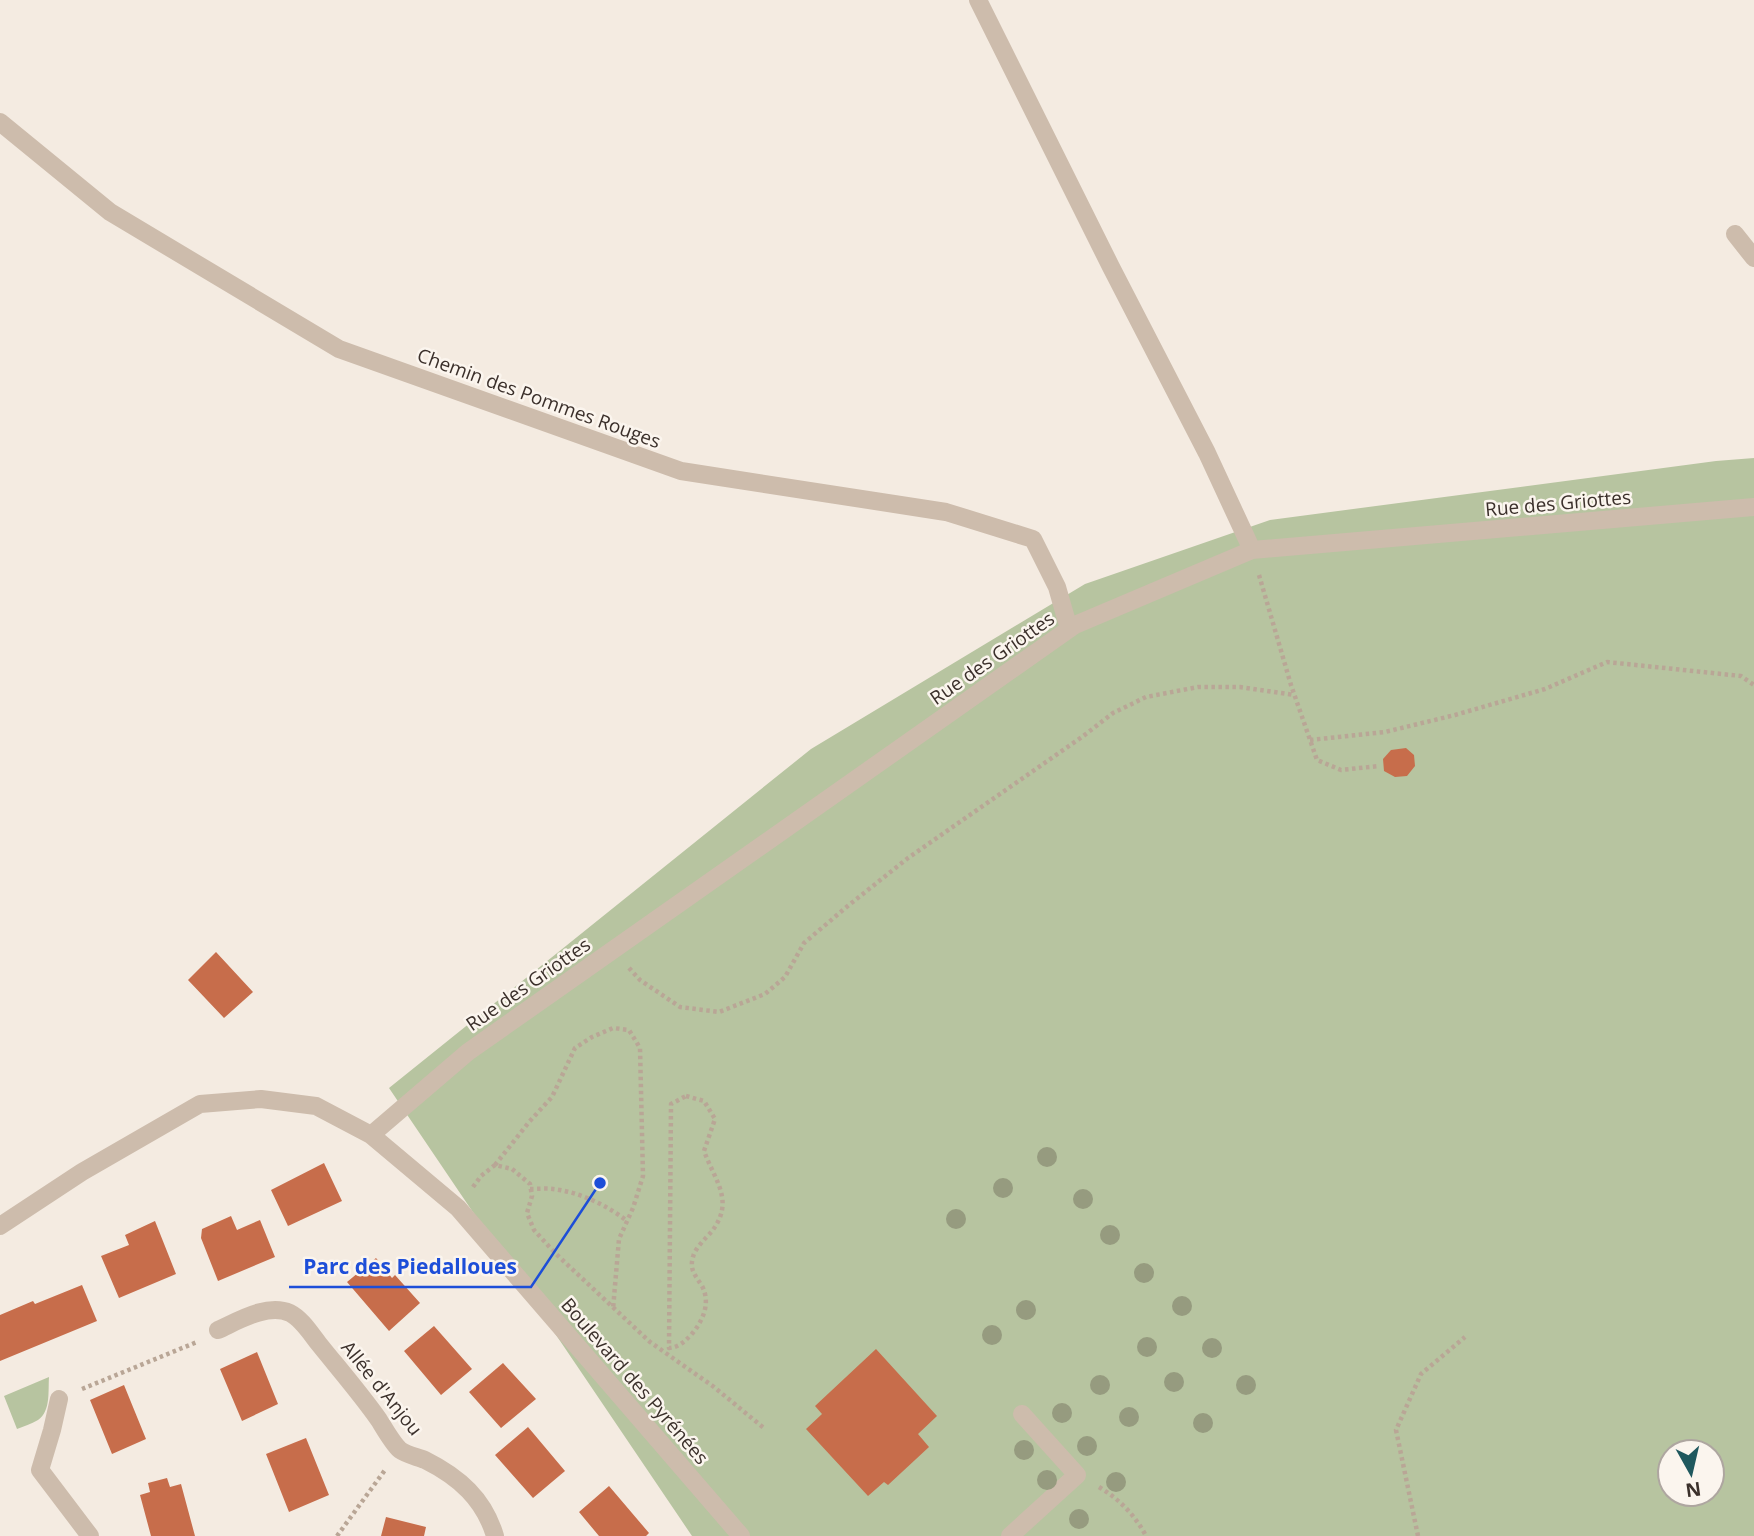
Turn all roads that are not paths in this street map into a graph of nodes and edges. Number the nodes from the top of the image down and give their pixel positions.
1 (978, 0) edge
2 (0, 122) edge
3 (1735, 234) dead end
4 (1754, 258) edge
5 (1754, 507) edge
6 (1252, 550) junction
7 (1069, 629) junction
8 (371, 1135) junction
9 (0, 1226) edge
10 (219, 1330) road end
11 (58, 1399) road end
12 (1022, 1414) dead end
13 (90, 1536) edge
14 (495, 1536) edge
15 (741, 1536) edge
16 (1010, 1536) edge

1 - 6 street
2 - 7 street, Chemin des Pommes Rouges
3 - 4 street
5 - 6 street, Rue des Griottes
6 - 7 street, Rue des Griottes
7 - 8 street, Rue des Griottes
8 - 9 street, Boulevard des Pyrénées
8 - 15 street, Boulevard des Pyrénées
10 - 14 street, Allée d'Anjou
11 - 13 street
12 - 16 street

